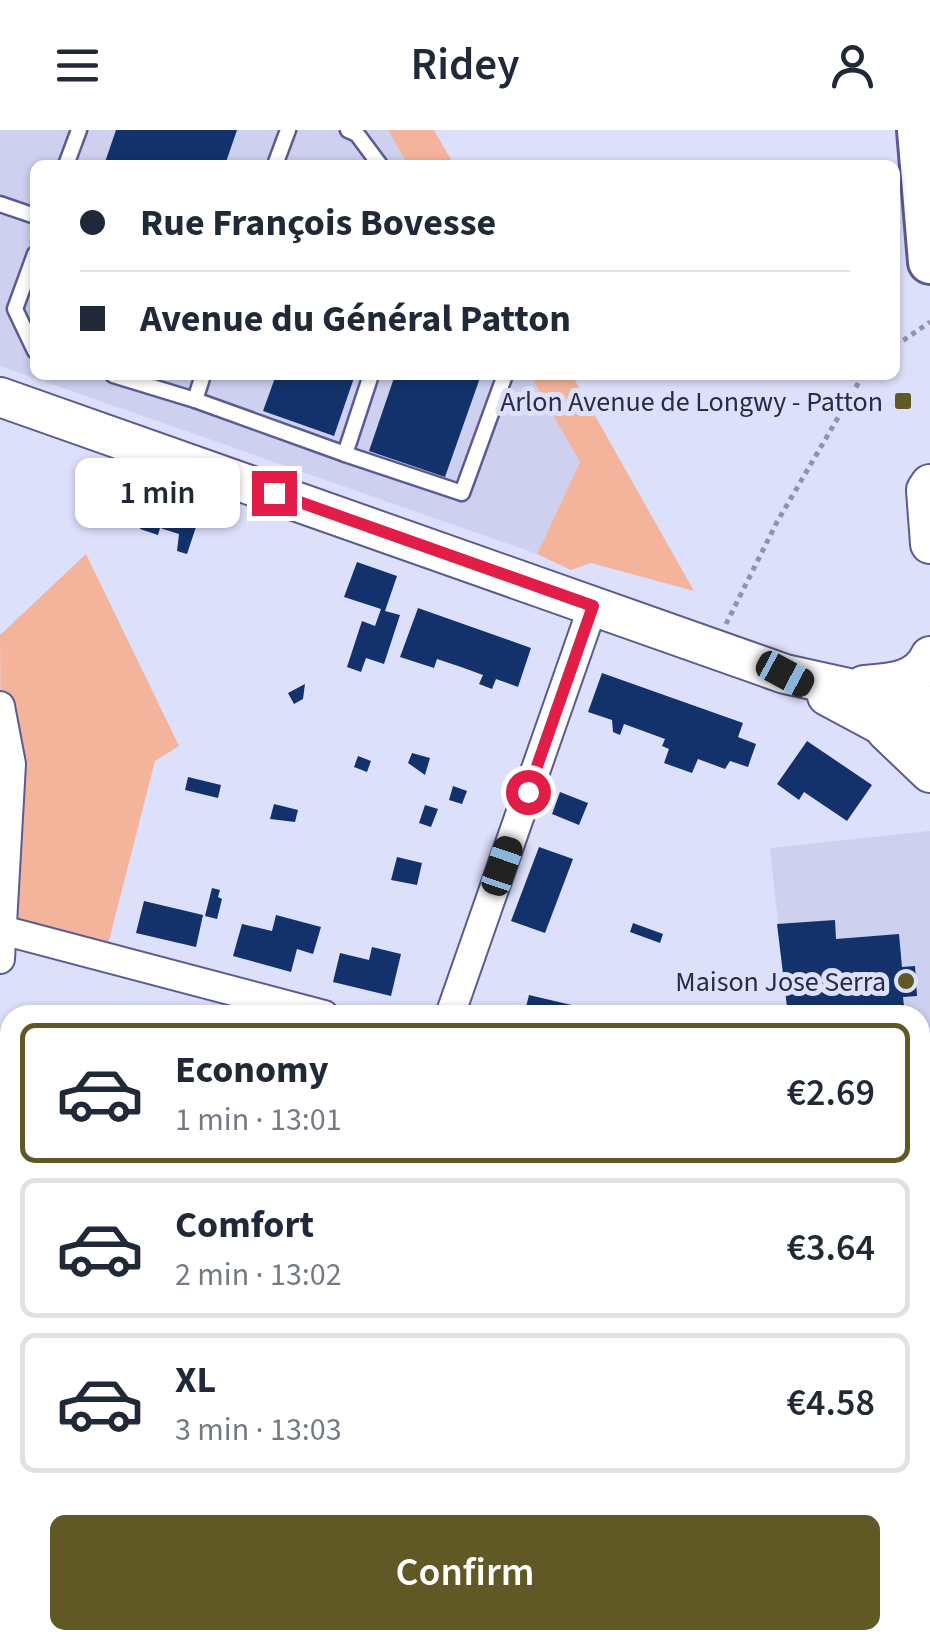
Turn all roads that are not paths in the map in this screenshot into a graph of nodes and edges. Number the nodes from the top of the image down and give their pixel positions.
1 (78, 130) edge
2 (288, 130) edge
3 (348, 130) edge
4 (919, 130) edge
5 (68, 160) edge
6 (278, 160) edge
7 (376, 160) edge
8 (0, 204) edge
9 (30, 214) edge
10 (930, 262) edge
11 (30, 268) edge
12 (30, 340) edge
13 (129, 380) edge
14 (202, 380) edge
15 (369, 380) edge
16 (504, 380) edge
17 (0, 396) edge
18 (195, 400) junction
19 (345, 454) junction
20 (930, 484) edge
21 (930, 544) edge
22 (593, 606) junction
23 (930, 656) edge
24 (785, 674) junction
25 (0, 706) edge
26 (930, 706) edge
27 (881, 725) junction
28 (930, 739) edge
29 (930, 774) edge
30 (1, 944) edge
31 (279, 1005) edge
32 (453, 1005) edge

1 - 5 lane
2 - 6 lane
3 - 7 lane
4 - 10 main road
8 - 9 lane
11 - 12 lane
13 - 18 lane
14 - 18 lane
15 - 19 lane
16 - 19 lane
17 - 22 main road
18 - 19 lane
20 - 21 main road
22 - 24 main road
22 - 32 street
23 - 24 main road
24 - 26 main road
24 - 27 main road
25 - 30 street
27 - 28 main road
27 - 29 main road
30 - 31 street

